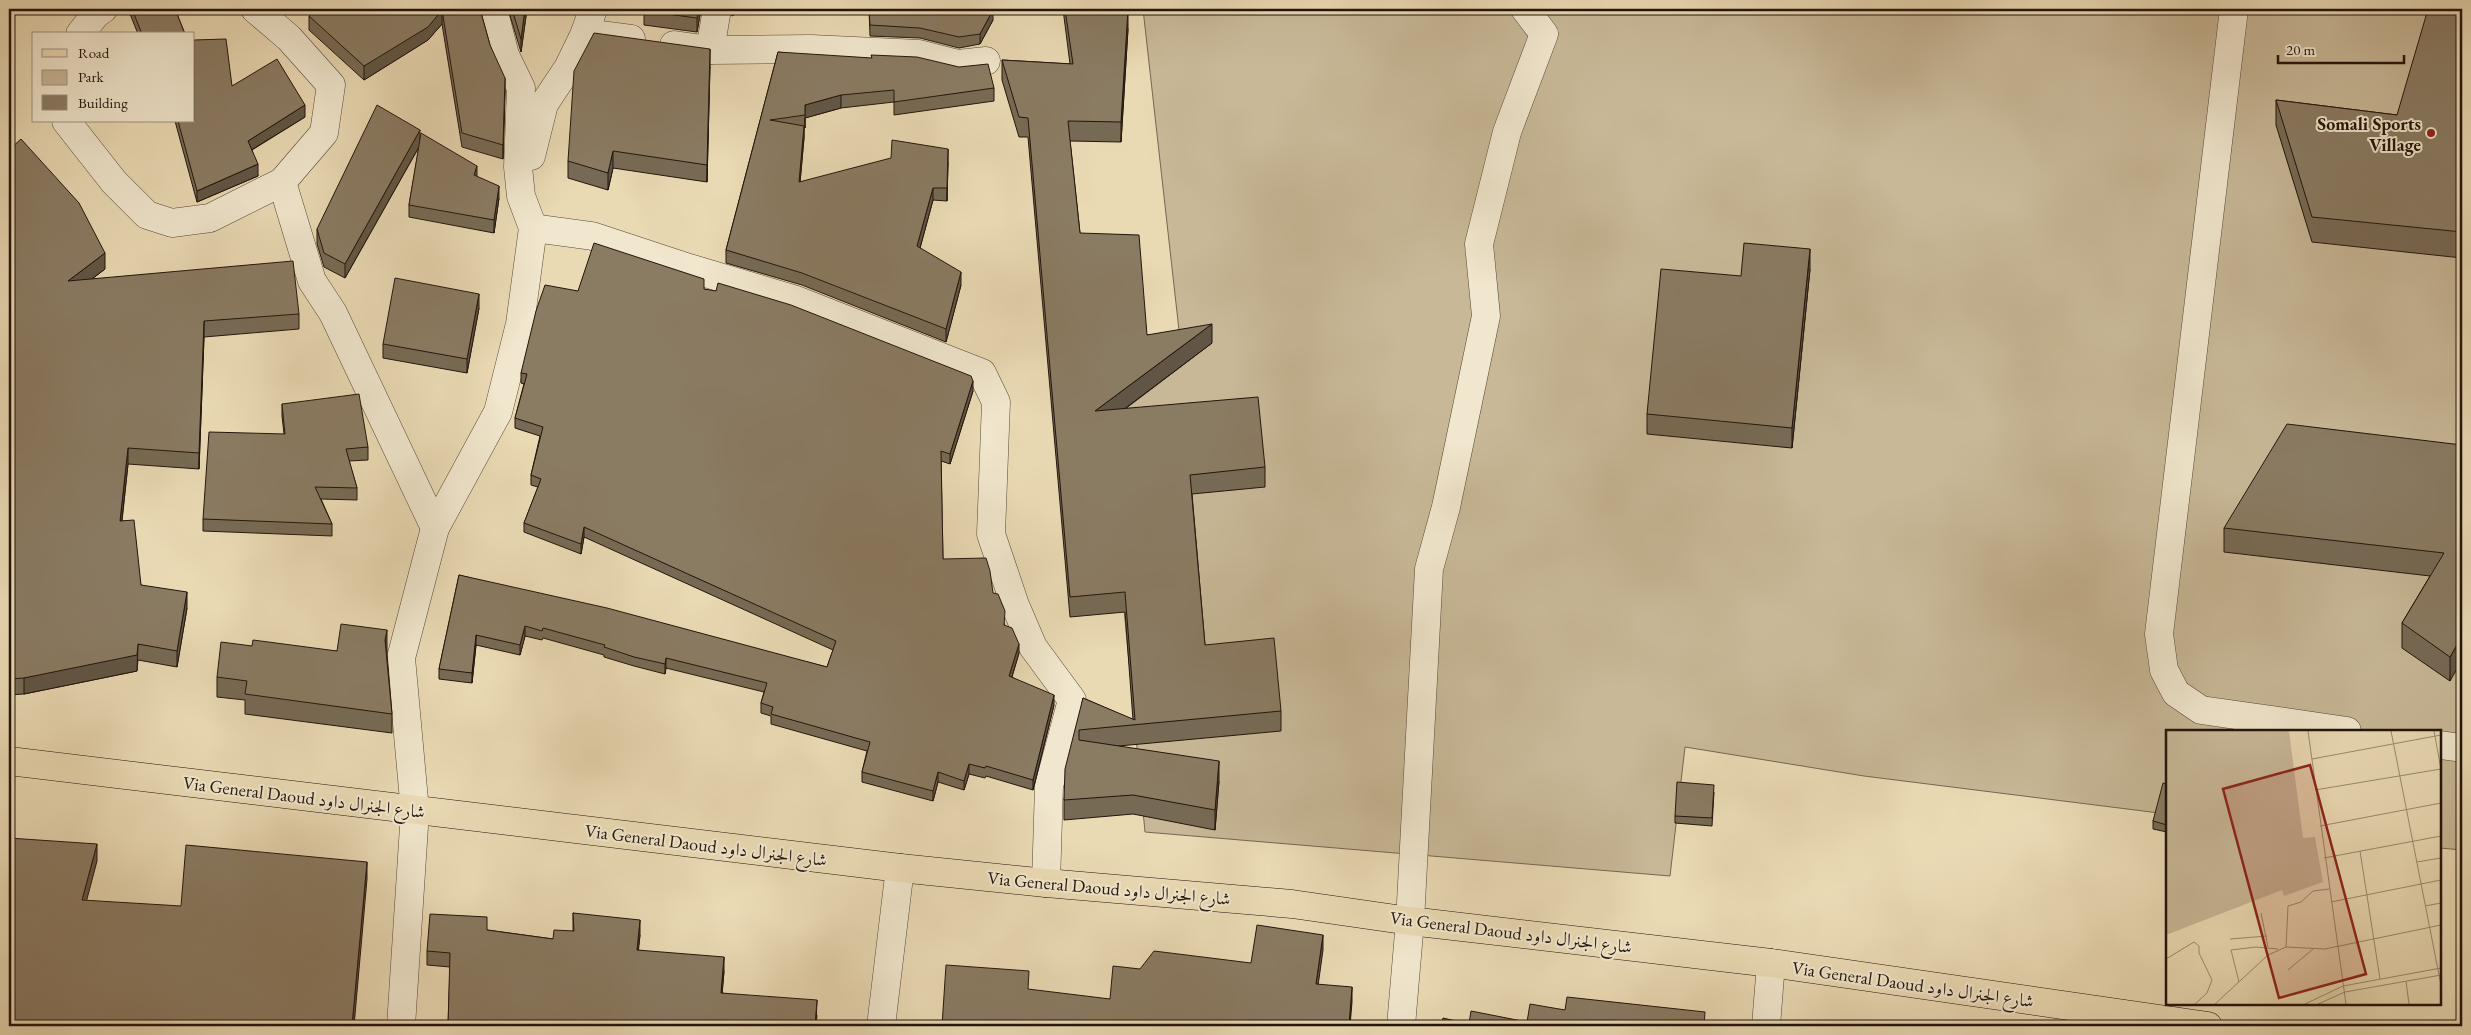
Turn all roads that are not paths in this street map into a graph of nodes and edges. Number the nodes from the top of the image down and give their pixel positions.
1 (103, 9) edge
2 (255, 9) edge
3 (493, 9) edge
4 (717, 9) edge
5 (1525, 9) edge
6 (2234, 9) edge
7 (589, 21) edge
8 (82, 32) edge
9 (710, 50) junction
10 (986, 61) dead end
11 (67, 122) edge
12 (282, 182) junction
13 (522, 196) junction
14 (532, 228) junction
15 (435, 528) junction
16 (2340, 730) edge
17 (2441, 745) edge
18 (2462, 748) edge
19 (9, 761) edge
20 (415, 811) junction
21 (900, 868) junction
22 (1046, 883) junction
23 (1410, 921) junction
24 (1771, 963) junction
25 (2194, 1025) edge
26 (401, 1026) edge
27 (881, 1026) edge
28 (1401, 1026) edge
29 (1766, 1026) edge

1 - 8 street
2 - 12 street
3 - 13 street
4 - 9 street
5 - 23 street
6 - 16 street
7 - 9 street
7 - 13 street
9 - 10 street
11 - 12 street
12 - 15 street
13 - 14 street
14 - 15 street
14 - 22 street
15 - 20 street
17 - 18 street
19 - 20 main road, Via General Daoud شارع الجنرال داود
20 - 21 main road, Via General Daoud شارع الجنرال داود
20 - 26 street
21 - 22 main road, Via General Daoud شارع الجنرال داود
21 - 27 street
22 - 23 main road, Via General Daoud شارع الجنرال داود
23 - 24 main road, Via General Daoud شارع الجنرال داود
23 - 28 street
24 - 25 main road, Via General Daoud شارع الجنرال داود
24 - 29 street

